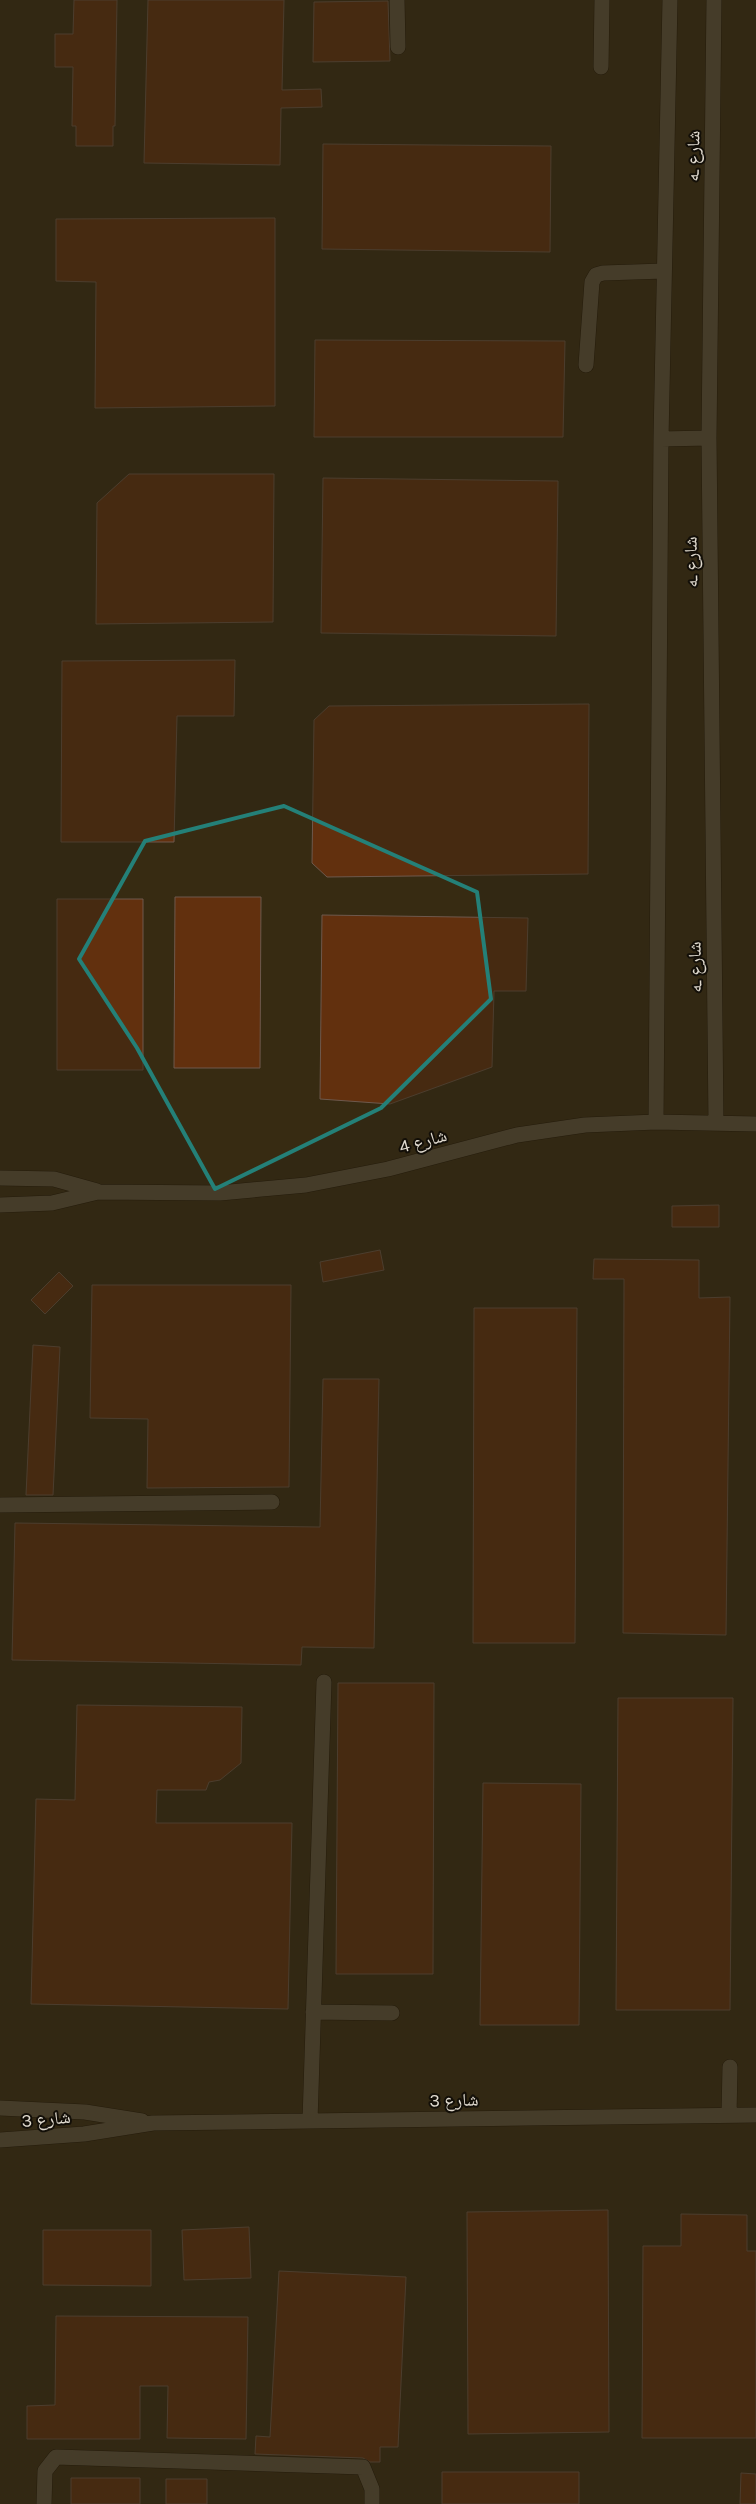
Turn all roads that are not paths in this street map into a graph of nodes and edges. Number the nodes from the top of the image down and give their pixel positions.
1 (397, 0) edge
2 (602, 0) edge
3 (670, 0) edge
4 (714, 0) edge
5 (398, 47) dead end
6 (601, 67) dead end
7 (664, 271) junction
8 (586, 365) dead end
9 (709, 438) junction
10 (661, 439) junction
11 (656, 1122) junction
12 (716, 1123) junction
13 (756, 1124) edge
14 (0, 1167) edge
15 (0, 1178) edge
16 (17, 1179) junction
17 (98, 1192) junction
18 (4, 1208) edge
19 (272, 1502) dead end
20 (0, 1505) edge
21 (324, 1682) dead end
22 (313, 2012) junction
23 (392, 2013) dead end
24 (730, 2067) dead end
25 (0, 2108) edge
26 (730, 2115) junction
27 (756, 2115) edge
28 (310, 2121) junction
29 (154, 2123) junction
30 (0, 2140) edge
31 (44, 2504) edge
32 (372, 2504) edge

1 - 5 street
2 - 6 street
3 - 7 street, شارع ـه
4 - 9 street, شارع ـه
7 - 8 street
7 - 10 street, شارع ـه
9 - 10 street
9 - 12 street, شارع ـه
10 - 11 street, شارع ـه
11 - 12 street, شارع 4
11 - 17 street, شارع 4
12 - 13 street, شارع 4
14 - 16 street
15 - 16 street, شارع 4
16 - 17 street, شارع 4
17 - 18 street, شارع 4
19 - 20 street
21 - 22 street
22 - 23 street
22 - 28 street
24 - 26 street
25 - 29 street, شارع 3
26 - 27 street, شارع 3
26 - 28 street, شارع 3
28 - 29 street, شارع 3
29 - 30 street, شارع 3
31 - 32 street

